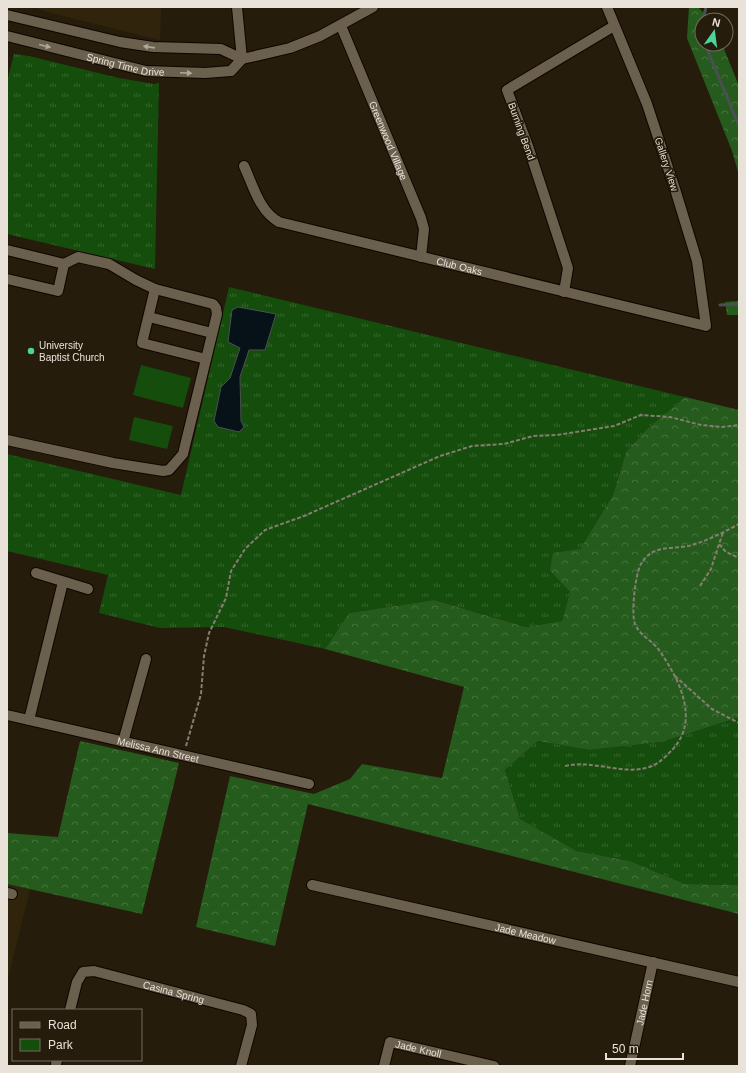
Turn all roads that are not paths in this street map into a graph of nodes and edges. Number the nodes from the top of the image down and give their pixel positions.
1 (237, 7) edge
2 (374, 7) edge
3 (607, 7) edge
4 (7, 15) edge
5 (341, 26) junction
6 (614, 26) junction
7 (7, 36) edge
8 (242, 59) junction
9 (244, 166) dead end
10 (7, 250) edge
11 (421, 257) junction
12 (64, 264) junction
13 (7, 279) edge
14 (155, 289) junction
15 (564, 292) junction
16 (149, 317) junction
17 (706, 326) joint
18 (212, 333) junction
19 (206, 358) junction
20 (7, 440) edge
21 (36, 574) dead end
22 (63, 582) junction
23 (88, 590) dead end
24 (146, 659) dead end
25 (7, 715) edge
26 (29, 720) junction
27 (124, 742) junction
28 (309, 784) dead end
29 (312, 885) dead end
30 (653, 962) junction
31 (739, 982) edge
32 (70, 1009) edge
33 (241, 1066) edge
34 (384, 1066) edge
35 (494, 1066) edge
36 (630, 1066) edge

1 - 8 street
2 - 5 street, Spring Time Drive
3 - 6 street, Gallery View
8 -> 4 street, Spring Time Drive
5 - 8 street, Spring Time Drive
5 - 11 street, Greenwood Village
6 - 15 street, Burning Bend
6 - 17 street, Gallery View
7 -> 8 street, Spring Time Drive
9 - 11 street, Club Oaks
10 - 12 street
11 - 15 street, Club Oaks
12 - 13 street
12 - 14 street
14 - 16 street
14 - 18 street
15 - 17 street, Club Oaks
16 - 18 street
16 - 19 street
18 - 19 street
19 - 20 street
21 - 22 street
22 - 23 street
22 - 26 street
24 - 27 street
25 - 26 street, Melissa Ann Street
26 - 27 street, Melissa Ann Street
27 - 28 street, Melissa Ann Street
29 - 30 street, Jade Meadow
30 - 31 street, Jade Meadow
30 - 36 street, Jade Horn
32 - 33 street, Casina Spring
34 - 35 street, Jade Knoll

